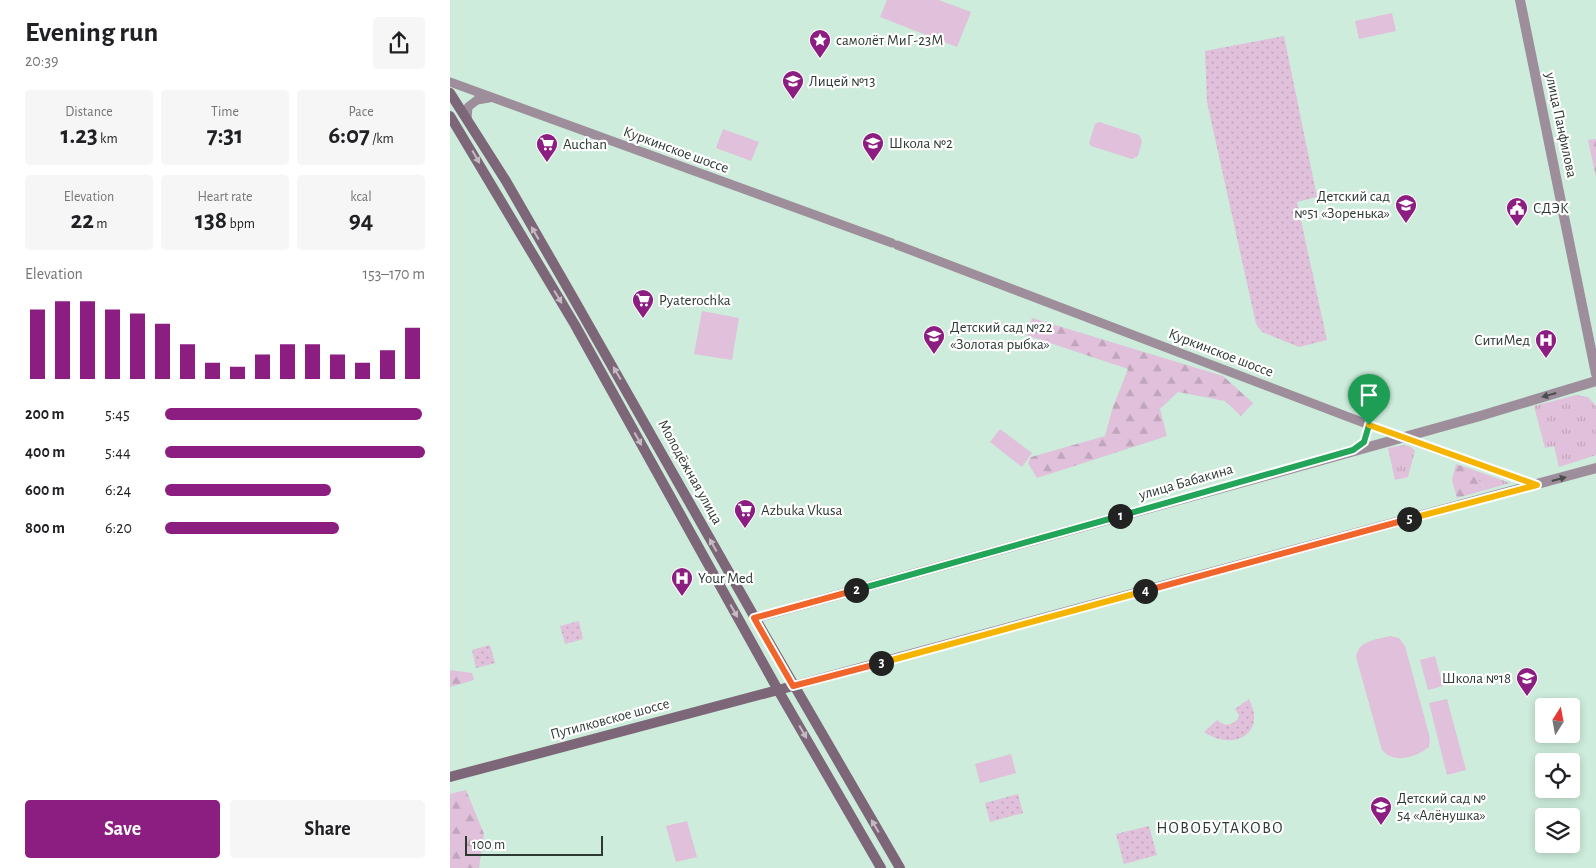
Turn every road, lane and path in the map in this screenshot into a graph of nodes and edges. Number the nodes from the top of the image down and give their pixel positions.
1 (1520, 0) edge
2 (450, 82) edge
3 (450, 93) edge
4 (492, 98) junction
5 (450, 116) edge
6 (467, 119) junction
7 (1596, 374) edge
8 (1596, 380) edge
9 (1369, 425) junction
10 (1401, 437) junction
11 (1353, 450) junction
12 (1596, 468) edge
13 (1537, 485) junction
14 (754, 618) junction
15 (793, 686) junction
16 (778, 690) junction
17 (450, 777) edge
18 (882, 868) edge
19 (900, 868) edge

1 - 7 street, улица Панфилова
2 - 4 street, Куркинское шоссе
3 - 6 main road, Молодёжная улица
4 - 6 street
4 - 9 street, Куркинское шоссе
5 -> 16 main road, Молодёжная улица
14 -> 6 main road, Молодёжная улица
8 -> 10 street, улица Бабакина
9 - 10 street, Куркинское шоссе
9 - 11 street
10 - 11 street, улица Бабакина
10 - 13 street, Куркинское шоссе
11 - 14 street, улица Бабакина
13 -> 12 street
13 - 15 street
14 - 15 main road, Молодёжная улица
15 - 16 main road, Путилковское шоссе
19 -> 15 main road, Молодёжная улица
16 - 17 main road, Путилковское шоссе
16 -> 18 main road, Молодёжная улица

